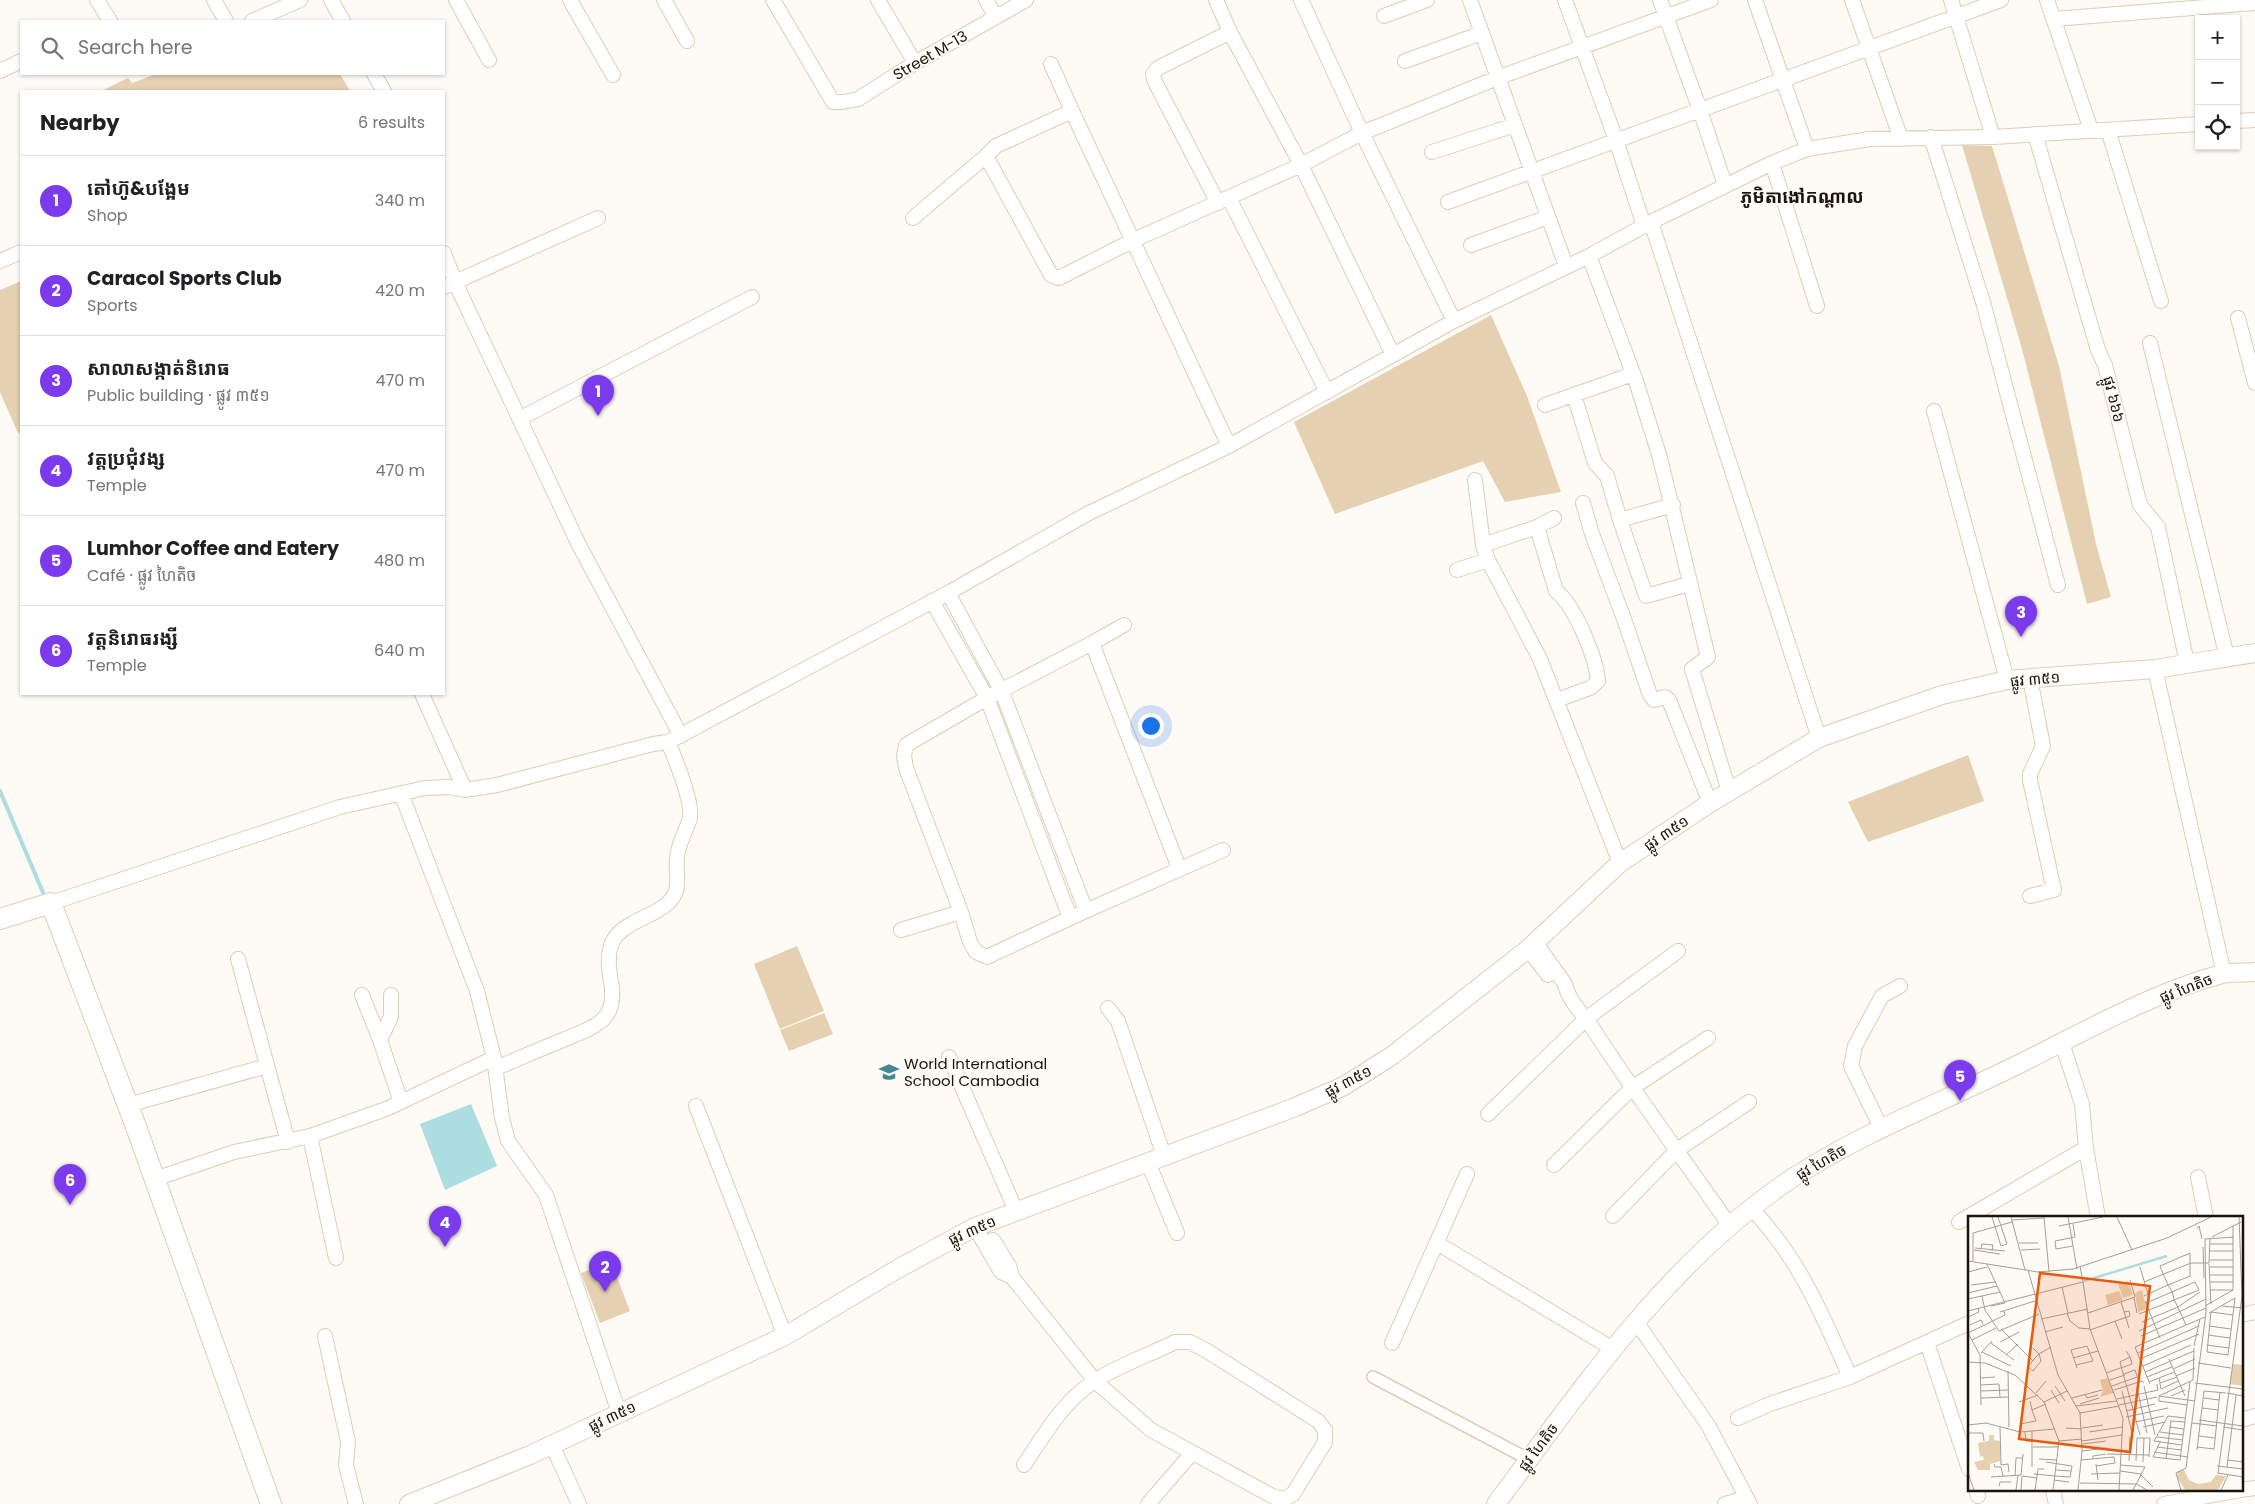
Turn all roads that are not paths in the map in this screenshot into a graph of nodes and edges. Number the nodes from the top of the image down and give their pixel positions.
1 (97, 0) edge
2 (214, 0) edge
3 (300, 0) edge
4 (331, 0) edge
5 (456, 0) edge
6 (570, 0) edge
7 (664, 0) edge
8 (773, 0) edge
9 (878, 0) edge
10 (986, 0) edge
11 (1026, 0) edge
12 (1216, 0) edge
13 (1301, 0) edge
14 (1427, 0) edge
15 (1470, 0) edge
16 (1565, 0) edge
17 (1660, 0) edge
18 (1711, 0) edge
19 (1755, 0) edge
20 (1852, 0) edge
21 (1950, 0) edge
22 (2001, 0) edge
23 (2047, 0) edge
24 (2255, 4) edge
25 (1384, 16) dead end
26 (1665, 16) junction
27 (1957, 16) junction
28 (996, 17) junction
29 (2054, 19) junction
30 (108, 20) edge
31 (225, 20) edge
32 (254, 20) edge
33 (343, 20) edge
34 (1230, 32) junction
35 (1482, 32) junction
36 (687, 41) dead end
37 (1582, 47) junction
38 (1869, 48) junction
39 (490, 60) dead end
40 (20, 61) edge
41 (1405, 61) dead end
42 (915, 63) junction
43 (1051, 64) dead end
44 (0, 71) edge
45 (375, 75) edge
46 (613, 75) dead end
47 (1497, 78) junction
48 (1783, 80) junction
49 (383, 90) edge
50 (1700, 110) junction
51 (1072, 111) junction
52 (2255, 120) edge
53 (2240, 121) edge
54 (2195, 124) edge
55 (1515, 125) junction
56 (2091, 130) junction
57 (2108, 130) junction
58 (1362, 133) junction
59 (2035, 134) junction
60 (1931, 137) junction
61 (1993, 137) junction
62 (1900, 138) junction
63 (1616, 140) junction
64 (1807, 149) junction
65 (1432, 152) dead end
66 (986, 156) junction
67 (1772, 163) junction
68 (1301, 165) junction
69 (1532, 171) junction
70 (1724, 185) junction
71 (1224, 200) junction
72 (1448, 202) dead end
73 (1548, 217) junction
74 (598, 218) dead end
75 (913, 218) dead end
76 (1647, 224) junction
77 (1134, 240) junction
78 (1471, 245) dead end
79 (20, 252) edge
80 (1589, 256) junction
81 (445, 258) edge
82 (0, 261) edge
83 (1566, 266) junction
84 (450, 285) edge
85 (752, 297) dead end
86 (2161, 301) dead end
87 (1818, 306) dead end
88 (2238, 318) dead end
89 (1454, 321) junction
90 (2150, 343) dead end
91 (1393, 356) junction
92 (1633, 374) junction
93 (2255, 383) edge
94 (1327, 392) junction
95 (1574, 395) junction
96 (1545, 405) dead end
97 (1934, 411) dead end
98 (521, 418) junction
99 (1229, 446) junction
100 (1475, 480) dead end
101 (1583, 503) dead end
102 (1673, 505) junction
103 (1554, 518) dead end
104 (1620, 520) junction
105 (1537, 527) junction
106 (1483, 545) junction
107 (1488, 560) junction
108 (1457, 570) dead end
109 (1689, 584) junction
110 (2058, 585) dead end
111 (948, 593) junction
112 (932, 601) junction
113 (1124, 625) dead end
114 (1092, 643) junction
115 (2255, 653) edge
116 (2227, 657) junction
117 (2188, 664) junction
118 (2155, 669) junction
119 (2030, 678) junction
120 (2007, 680) junction
121 (1002, 692) junction
122 (422, 695) edge
123 (987, 698) junction
124 (1557, 700) junction
125 (1819, 738) junction
126 (675, 739) junction
127 (465, 790) junction
128 (1730, 791) junction
129 (402, 793) junction
130 (1710, 803) junction
131 (1223, 850) dead end
132 (1620, 863) junction
133 (1179, 868) junction
134 (2030, 896) dead end
135 (51, 903) junction
136 (1086, 911) junction
137 (961, 912) junction
138 (1070, 918) junction
139 (0, 919) edge
140 (901, 930) dead end
141 (1531, 946) junction
142 (1678, 951) dead end
143 (238, 959) dead end
144 (2255, 972) edge
145 (2224, 974) junction
146 (1900, 986) dead end
147 (362, 995) dead end
148 (391, 996) dead end
149 (1108, 1008) dead end
150 (1586, 1018) junction
151 (1708, 1038) dead end
152 (380, 1040) junction
153 (2062, 1043) junction
154 (949, 1057) dead end
155 (495, 1063) junction
156 (267, 1066) junction
157 (1632, 1088) junction
158 (401, 1102) junction
159 (1749, 1102) dead end
160 (128, 1105) junction
161 (696, 1106) dead end
162 (1488, 1114) dead end
163 (1881, 1128) junction
164 (310, 1136) junction
165 (288, 1142) junction
166 (2086, 1148) junction
167 (1676, 1150) junction
168 (1164, 1156) junction
169 (1148, 1162) junction
170 (1554, 1165) dead end
171 (1467, 1174) dead end
172 (2198, 1177) dead end
173 (155, 1179) junction
174 (1752, 1209) junction
175 (1016, 1211) junction
176 (1613, 1216) dead end
177 (1969, 1216) edge
178 (2098, 1216) edge
179 (2206, 1216) edge
180 (1968, 1217) edge
181 (1959, 1222) dead end
182 (979, 1225) junction
183 (1730, 1226) junction
184 (1177, 1234) dead end
185 (1437, 1243) junction
186 (336, 1258) dead end
187 (2255, 1312) edge
188 (2242, 1314) edge
189 (1637, 1323) junction
190 (1968, 1323) edge
191 (325, 1336) dead end
192 (785, 1336) junction
193 (1392, 1343) dead end
194 (1927, 1343) junction
195 (1613, 1349) junction
196 (1850, 1376) junction
197 (1373, 1377) dead end
198 (1095, 1380) junction
199 (619, 1413) junction
200 (2255, 1416) edge
201 (1738, 1418) dead end
202 (2242, 1420) edge
203 (552, 1445) junction
204 (1192, 1453) junction
205 (1528, 1459) junction
206 (1024, 1465) dead end
207 (1968, 1466) edge
208 (2255, 1488) edge
209 (2242, 1490) edge
210 (2230, 1492) edge
211 (1748, 1501) edge
212 (271, 1504) edge
213 (356, 1504) edge
214 (409, 1504) edge
215 (579, 1504) edge
216 (1148, 1504) edge
217 (1496, 1504) edge
218 (1725, 1504) edge
219 (2163, 1504) edge

1 - 30 street
2 - 31 street
3 - 32 street
4 - 33 street
5 - 39 street
6 - 46 street
7 - 36 street
8 - 42 street, Street M-13
9 - 42 street
10 - 28 street
11 - 28 street, Street M-13
12 - 34 street
13 - 58 street
14 - 25 street
15 - 35 street
16 - 37 street
17 - 26 street
18 - 26 street
19 - 48 street
20 - 38 street
21 - 27 street
22 - 27 street
23 - 29 street
24 - 29 street
26 - 37 street
26 - 50 street
27 - 38 street
27 - 61 street
28 - 42 street, Street M-13
29 - 56 street
34 - 68 street
34 - 71 street
35 - 41 street
35 - 47 street
37 - 47 street
37 - 63 street
38 - 48 street
38 - 62 street
40 - 44 street
43 - 51 street
45 - 49 street
47 - 55 street
47 - 58 street
48 - 50 street
48 - 64 street
50 - 63 street
50 - 70 street
51 - 66 street
51 - 77 street
52 - 53 street
54 - 57 street
55 - 65 street
55 - 69 street
56 - 57 street
56 - 59 street
57 - 86 street
58 - 68 street
58 - 89 street
59 - 61 street
59 - 117 street, ផ្លូវ ៦៦៦
60 - 61 street
60 - 62 street
60 - 110 street
62 - 64 street
63 - 69 street
63 - 76 street
64 - 67 street
66 - 75 street
66 - 77 street
67 - 70 street
67 - 87 street
68 - 71 street
68 - 91 street
69 - 72 street
69 - 73 street
70 - 76 street
71 - 77 street
71 - 94 street
73 - 78 street
73 - 83 street
74 - 84 street
76 - 80 street
76 - 125 street
77 - 99 street
79 - 82 street
80 - 83 street
80 - 92 street
81 - 84 street
83 - 89 street
84 - 98 street
85 - 98 street
88 - 93 street
89 - 91 street
90 - 116 street
91 - 94 street
92 - 95 street
92 - 102 street
94 - 99 street
95 - 96 street
95 - 104 street
97 - 120 street
98 - 126 street
99 - 111 street
100 - 106 street
101 - 130 street
102 - 104 street
102 - 109 street
103 - 105 street
104 - 109 street
105 - 106 street
105 - 124 street
106 - 107 street
107 - 108 street
107 - 124 street
109 - 128 street
111 - 112 street
111 - 121 street
112 - 123 street
112 - 126 street
113 - 114 street
114 - 121 street
114 - 133 street
115 - 116 street, ផ្លូវ ៣៥១
116 - 117 street, ផ្លូវ ៣៥១
117 - 118 street, ផ្លូវ ៣៥១
118 - 119 street, ផ្លូវ ៣៥១
118 - 145 street
119 - 120 street, ផ្លូវ ៣៥១
119 - 134 street
120 - 125 street, ផ្លូវ ៣៥១
121 - 123 street
121 - 136 street
122 - 127 street
123 - 137 street
123 - 138 street
124 - 132 street
125 - 128 street, ផ្លូវ ៣៥១
126 - 127 street
126 - 155 street
127 - 129 street
128 - 130 street, ផ្លូវ ៣៥១
129 - 135 street
129 - 155 street
130 - 132 street, ផ្លូវ ៣៥១
131 - 133 street
132 - 141 street, ផ្លូវ ៣៥១
133 - 136 street
135 - 139 main road
135 - 160 main road
136 - 138 street
137 - 138 street
137 - 140 street
141 - 150 street
141 - 168 street, ផ្លូវ ៣៥១
142 - 150 street
143 - 156 street
144 - 145 street, ផ្លូវ ហៃតិច
145 - 153 street, ផ្លូវ ហៃតិច
146 - 163 street
147 - 152 street
148 - 152 street
149 - 168 street
150 - 157 street
150 - 162 street
151 - 157 street
152 - 158 street
153 - 163 street, ផ្លូវ ហៃតិច
153 - 166 street
154 - 175 street
155 - 158 street
155 - 199 street
156 - 160 street
156 - 165 street
157 - 167 street
157 - 170 street
158 - 164 street
159 - 167 street
160 - 173 main road
161 - 192 street
163 - 174 street, ផ្លូវ ហៃតិច
164 - 165 street
164 - 186 street
165 - 173 street
166 - 177 street
166 - 178 street
167 - 176 street
167 - 183 street
168 - 169 street, ផ្លូវ ៣៥១
169 - 175 street, ផ្លូវ ៣៥១
169 - 184 street
171 - 185 street
172 - 179 street
173 - 212 main road
174 - 183 street, ផ្លូវ ហៃតិច
174 - 196 street
175 - 182 street, ផ្លូវ ៣៥១
180 - 181 street
182 - 192 street, ផ្លូវ ៣៥១
182 - 198 street
183 - 189 street, ផ្លូវ ហៃតិច
185 - 193 street
185 - 195 street
187 - 188 street
189 - 195 street, ផ្លូវ ហៃតិច
189 - 211 street
190 - 194 street
191 - 213 street
192 - 199 street, ផ្លូវ ៣៥១
194 - 196 street
194 - 207 street
195 - 205 street, ផ្លូវ ហៃតិច
196 - 201 street
197 - 205 street
198 - 204 street
198 - 204 street
198 - 206 street
199 - 203 street, ផ្លូវ ៣៥១
200 - 202 street
203 - 214 street, ផ្លូវ ៣៥១
203 - 215 street
204 - 216 street
205 - 217 street, ផ្លូវ ហៃតិច
208 - 209 street
210 - 219 street
211 - 218 street

